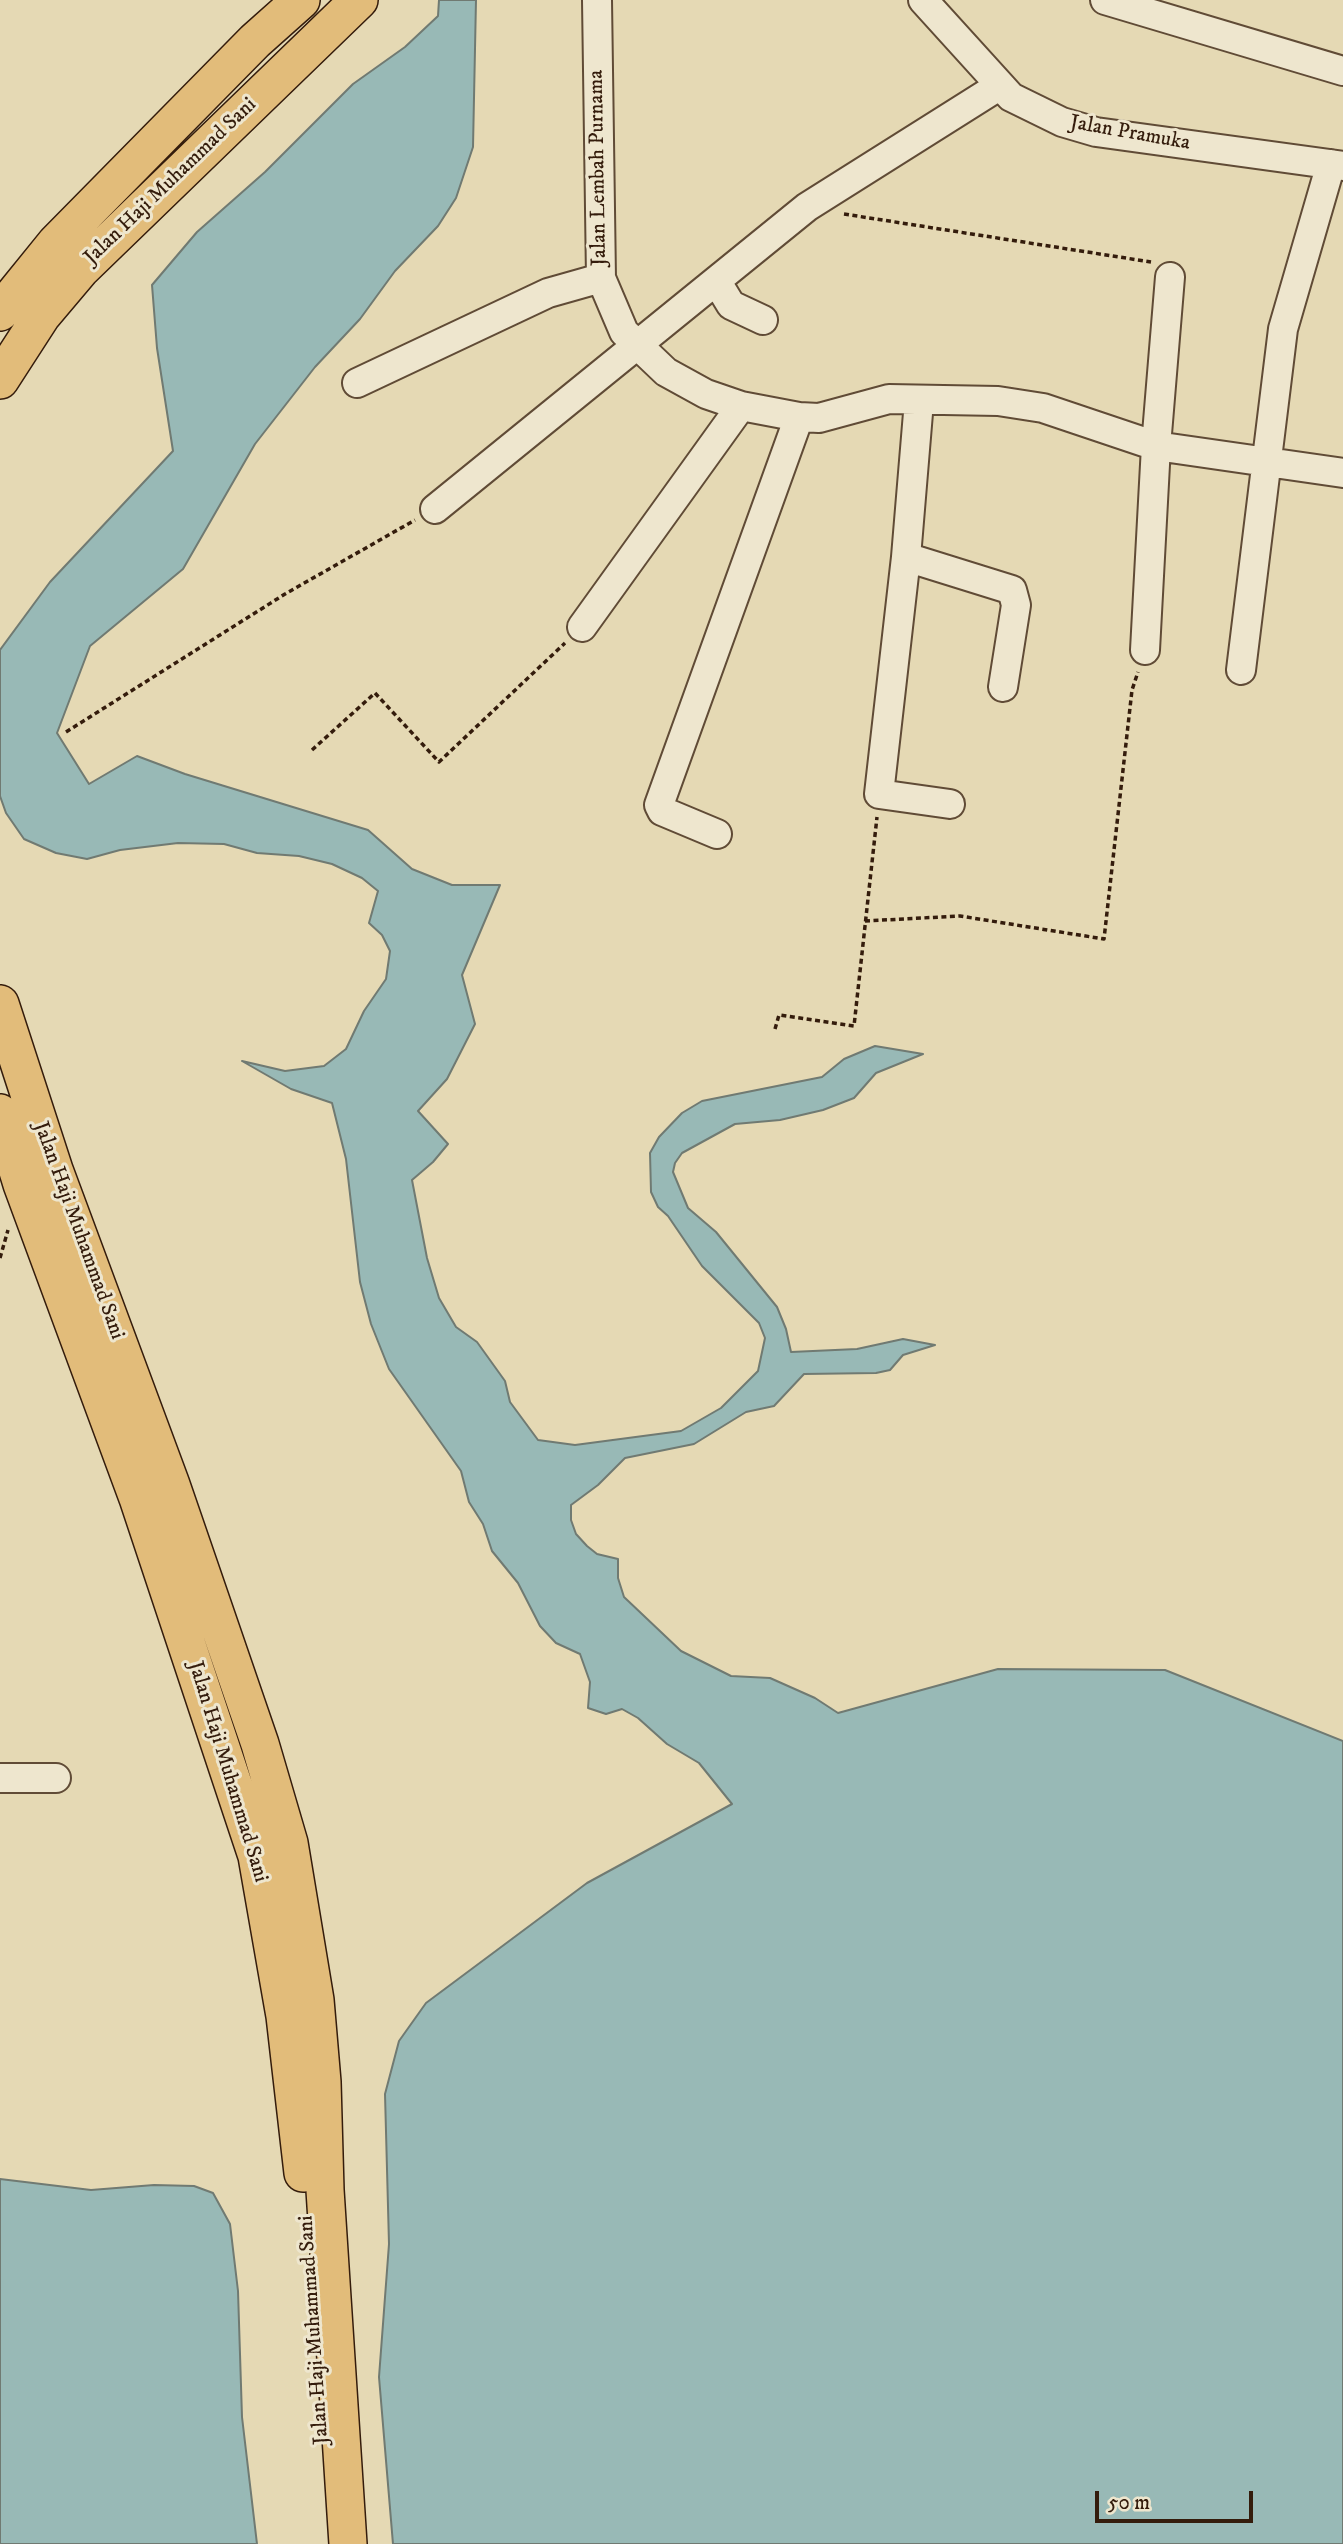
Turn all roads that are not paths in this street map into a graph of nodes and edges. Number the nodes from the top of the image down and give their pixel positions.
1 (301, 0) edge
2 (319, 0) edge
3 (343, 0) edge
4 (359, 0) edge
5 (597, 0) edge
6 (923, 0) edge
7 (1105, 0) edge
8 (1343, 71) edge
9 (999, 86) junction
10 (153, 143) junction
11 (1337, 165) edge
12 (182, 171) junction
13 (1170, 277) road end
14 (600, 278) junction
15 (718, 282) junction
16 (0, 312) edge
17 (763, 320) dead end
18 (639, 345) junction
19 (0, 380) edge
20 (356, 383) dead end
21 (919, 401) junction
22 (741, 406) junction
23 (799, 418) junction
24 (1156, 446) junction
25 (1265, 463) junction
26 (1343, 473) edge
27 (435, 509) road end
28 (906, 556) junction
29 (582, 627) road end
30 (1145, 650) road end
31 (1241, 670) dead end
32 (1003, 687) dead end
33 (950, 804) dead end
34 (717, 834) dead end
35 (0, 1004) edge
36 (0, 1113) edge
37 (38, 1177) junction
38 (0, 1778) edge
39 (56, 1779) dead end
40 (315, 2189) junction
41 (329, 2544) edge
42 (348, 2544) edge

1 - 10 main road, Jalan Haji Muhammad Sani
2 - 10 main road
3 - 12 main road
4 - 12 main road, Jalan Haji Muhammad Sani
5 - 14 street, Jalan Lembah Purnama
6 - 9 street, Jalan Pramuka
7 - 8 street
9 - 11 street, Jalan Pramuka
9 - 15 street
10 - 16 main road, Jalan Haji Muhammad Sani
11 - 25 street
12 - 19 main road, Jalan Haji Muhammad Sani
13 - 24 street
14 - 18 street, Jalan Lembah Purnama
14 - 20 street
15 - 17 street
15 - 18 street
18 - 22 street, Jalan Lembah Purnama
18 - 27 street
21 - 23 street, Jalan Lembah Purnama
21 - 24 street, Jalan Lembah Purnama
21 - 28 street
22 - 23 street, Jalan Lembah Purnama
22 - 29 street
23 - 34 street
24 - 25 street, Jalan Lembah Purnama
24 - 30 street
25 - 26 street, Jalan Lembah Purnama
25 - 31 street
28 - 32 street
28 - 33 street
35 - 37 main road, Jalan Haji Muhammad Sani
36 - 37 main road, Jalan Haji Muhammad Sani
37 - 40 main road, Jalan Haji Muhammad Sani
38 - 39 street
40 - 41 main road, Jalan Haji Muhammad Sani
40 - 42 main road

